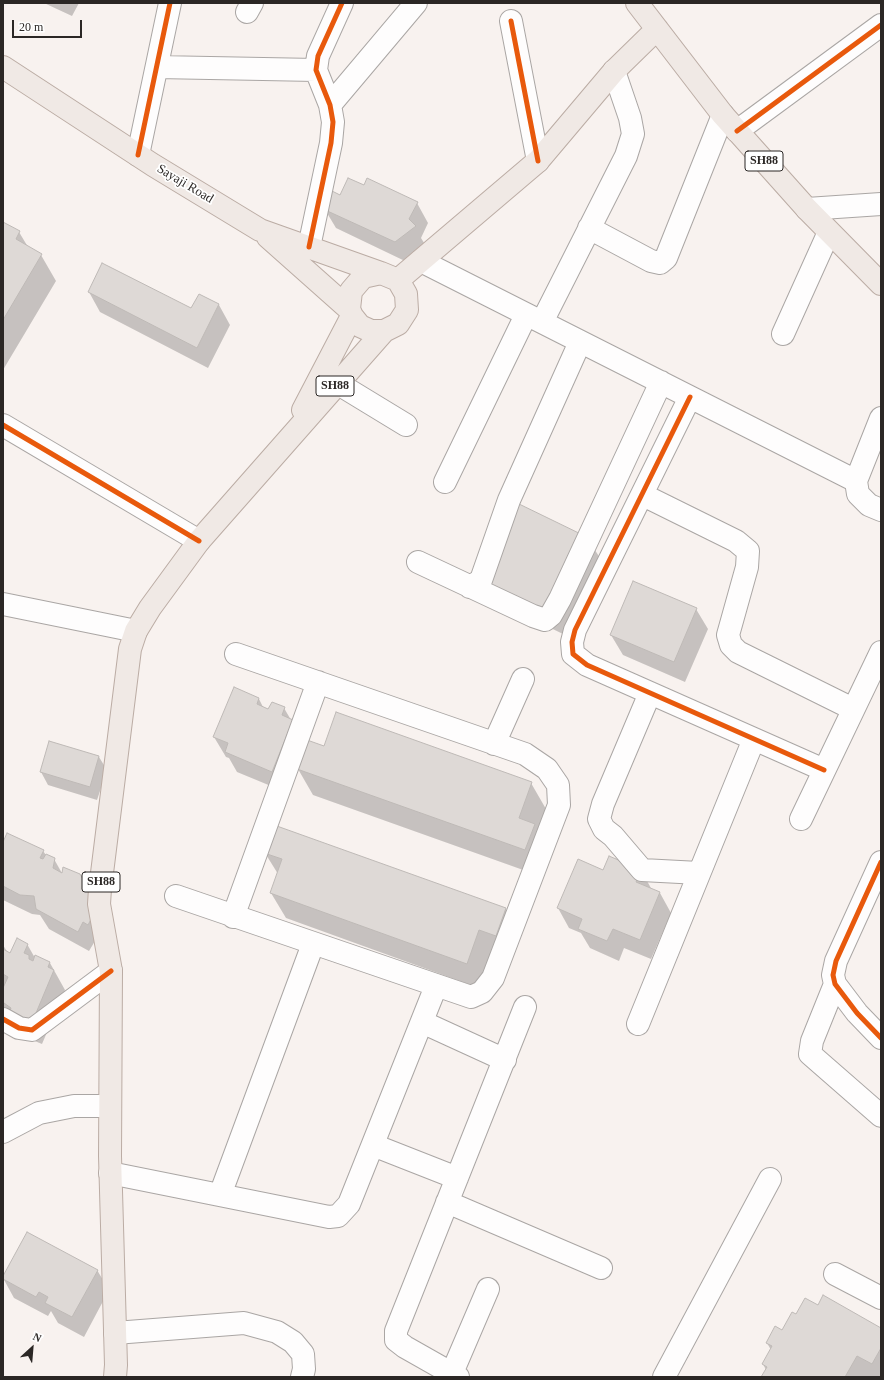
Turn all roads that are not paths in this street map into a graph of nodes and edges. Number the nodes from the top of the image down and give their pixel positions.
1 (170, 3) edge
2 (342, 3) edge
3 (416, 3) edge
4 (638, 3) edge
5 (511, 21) dead end
6 (881, 25) edge
7 (657, 29) junction
8 (157, 66) junction
9 (3, 67) edge
10 (316, 70) junction
11 (614, 71) junction
12 (330, 105) junction
13 (730, 123) junction
14 (138, 155) junction
15 (538, 161) junction
16 (881, 204) edge
17 (807, 209) junction
18 (589, 228) junction
19 (260, 230) junction
20 (829, 232) junction
21 (309, 247) junction
22 (422, 261) junction
23 (389, 277) junction
24 (881, 284) edge
25 (351, 312) junction
26 (534, 318) junction
27 (384, 331) junction
28 (783, 334) dead end
29 (580, 342) junction
30 (661, 382) junction
31 (337, 384) junction
32 (690, 397) junction
33 (881, 418) edge
34 (3, 425) edge
35 (406, 425) dead end
36 (286, 441) junction
37 (856, 481) junction
38 (445, 482) dead end
39 (643, 495) junction
40 (881, 510) edge
41 (199, 541) junction
42 (418, 562) dead end
43 (470, 587) junction
44 (3, 604) edge
45 (136, 631) junction
46 (881, 652) edge
47 (236, 654) dead end
48 (523, 679) dead end
49 (318, 682) junction
50 (650, 693) junction
51 (853, 709) junction
52 (754, 739) junction
53 (494, 744) junction
54 (824, 770) junction
55 (801, 819) dead end
56 (881, 862) edge
57 (699, 873) junction
58 (176, 896) dead end
59 (233, 917) junction
60 (313, 944) junction
61 (112, 971) junction
62 (836, 984) junction
63 (436, 986) junction
64 (526, 1007) dead end
65 (3, 1020) edge
66 (422, 1022) junction
67 (638, 1024) dead end
68 (881, 1038) edge
69 (505, 1060) junction
70 (110, 1106) junction
71 (881, 1116) edge
72 (3, 1132) edge
73 (373, 1145) junction
74 (110, 1173) junction
75 (457, 1178) junction
76 (770, 1179) dead end
77 (220, 1195) junction
78 (448, 1202) junction
79 (601, 1268) dead end
80 (835, 1274) dead end
81 (488, 1289) dead end
82 (881, 1298) edge
83 (115, 1334) junction
84 (455, 1375) edge
85 (115, 1377) edge
86 (302, 1377) edge
87 (664, 1377) edge

1 - 8 street
2 - 10 street
3 - 12 street
4 - 7 main road
5 - 15 street
6 - 13 street
7 - 11 main road
7 - 13 main road, SH88
8 - 10 street
8 - 14 street
9 - 14 main road, Sayaji Road
10 - 12 street
11 - 15 main road
11 - 18 street
12 - 21 street
13 - 17 main road, SH88
13 - 18 street
14 - 19 main road, Sayaji Road
15 - 22 main road
16 - 17 street
17 - 20 main road, SH88
18 - 26 street
19 - 21 main road, Sayaji Road
19 - 25 main road
20 - 24 main road, SH88
20 - 28 street
21 - 23 main road, Sayaji Road
22 - 23 main road
22 - 26 street
23 - 25 main road
23 - 27 main road
25 - 27 main road
25 - 36 main road, SH88
26 - 29 street
26 - 38 street
27 - 31 main road, SH88
29 - 30 street
29 - 43 street
30 - 32 street
30 - 43 street
31 - 35 street
31 - 36 main road, SH88
32 - 37 street
32 - 39 street
33 - 37 street
34 - 41 street
36 - 41 main road, SH88
37 - 40 street
39 - 50 street
39 - 51 street
41 - 45 main road, SH88
42 - 43 street
44 - 45 street
45 - 61 main road, SH88
46 - 51 street
47 - 49 street
48 - 53 street
49 - 53 street
49 - 59 street
50 - 52 street
50 - 57 street
51 - 54 street
52 - 54 street
52 - 57 street
53 - 63 street
54 - 55 street
56 - 62 street
57 - 67 street
58 - 59 street
59 - 60 street
60 - 63 street
60 - 77 street
61 - 65 street
61 - 70 main road, SH88
62 - 68 street
62 - 71 street
63 - 66 street
64 - 69 street
66 - 69 street
66 - 73 street
69 - 75 street
70 - 72 street
70 - 74 main road, SH88
73 - 75 street
73 - 77 street
74 - 77 street
74 - 83 main road, SH88
75 - 78 street
76 - 87 street
78 - 79 street
78 - 84 street
80 - 82 street
81 - 84 street
83 - 85 main road, SH88
83 - 86 street

